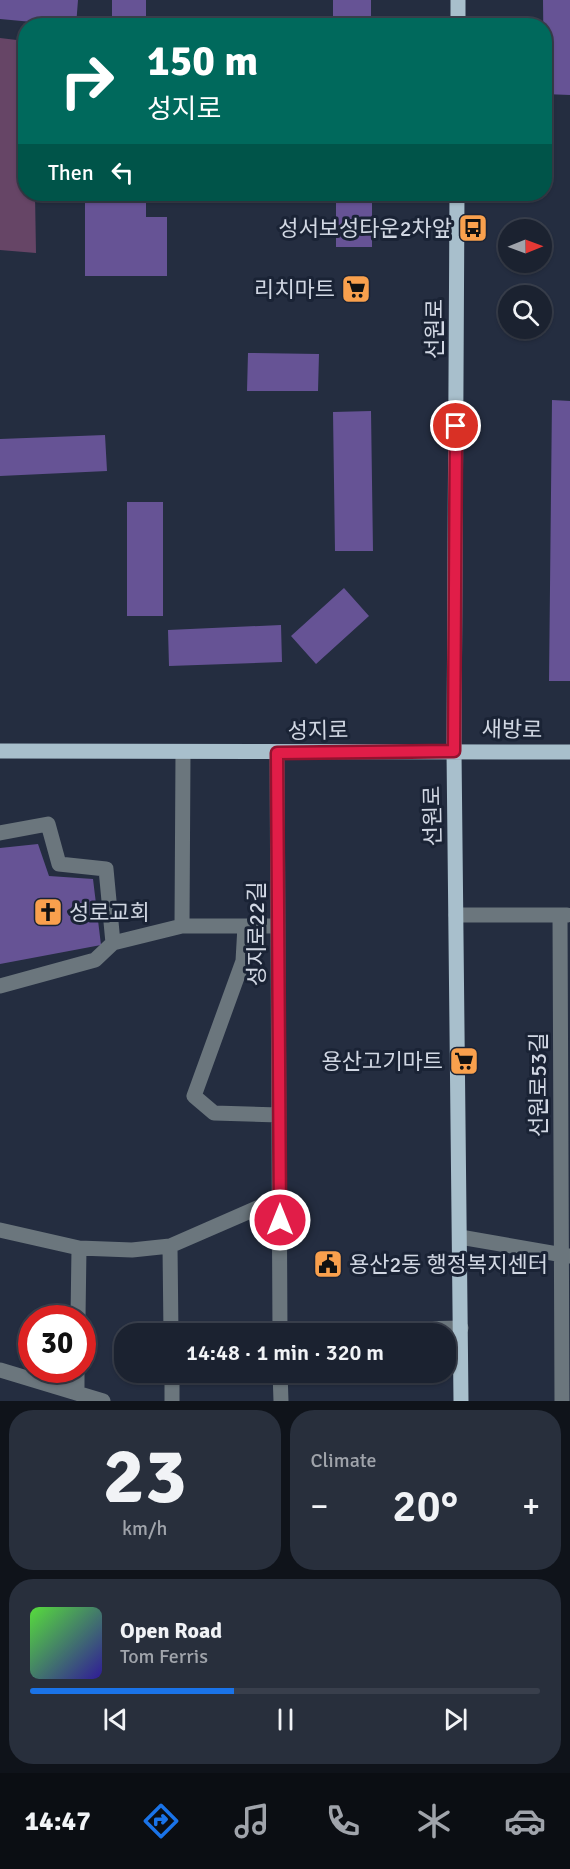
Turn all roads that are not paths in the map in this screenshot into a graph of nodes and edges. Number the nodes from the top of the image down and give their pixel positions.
1 (458, 0) edge
2 (458, 18) edge
3 (457, 201) edge
4 (0, 751) edge
5 (454, 751) junction
6 (183, 752) junction
7 (570, 752) edge
8 (277, 753) junction
9 (0, 833) edge
10 (456, 915) junction
11 (565, 915) edge
12 (182, 926) junction
13 (245, 926) junction
14 (278, 926) junction
15 (113, 943) junction
16 (0, 986) edge
17 (565, 1048) edge
18 (279, 1115) junction
19 (279, 1198) junction
20 (0, 1230) edge
21 (460, 1237) junction
22 (170, 1246) junction
23 (79, 1248) junction
24 (565, 1255) edge
25 (78, 1305) edge
26 (566, 1317) edge
27 (171, 1323) edge
28 (280, 1323) edge
29 (456, 1328) edge
30 (461, 1328) junction
31 (0, 1371) edge
32 (77, 1383) edge
33 (172, 1383) edge
34 (280, 1383) edge
35 (77, 1393) junction
36 (103, 1401) edge
37 (172, 1401) edge
38 (281, 1401) edge
39 (461, 1401) edge
40 (561, 1401) edge

1 - 2 main road
3 - 5 main road, 선원로
4 - 6 main road, 성지로
5 - 7 main road, 새방로
5 - 8 main road, 성지로
5 - 10 main road, 선원로
6 - 8 main road, 성지로
6 - 12 street
8 - 14 street, 성지로22길
9 - 15 street
10 - 11 street, 선원로53길
10 - 21 main road, 선원로
11 - 17 street, 선원로53길
12 - 13 street
12 - 15 street
13 - 14 street
13 - 18 street, 성지로22길
14 - 18 street, 성지로22길
15 - 16 street
17 - 24 street, 선원로53길
18 - 19 street, 성지로22길
19 - 22 street
19 - 28 street, 성지로22길
20 - 23 street
21 - 24 street
21 - 30 main road, 선원로
22 - 23 street
22 - 27 street
23 - 25 street
24 - 26 street, 선원로53길
26 - 40 street, 선원로53길
29 - 30 street
30 - 39 main road, 선원로
31 - 35 street
32 - 35 street
33 - 37 street
34 - 38 street
35 - 36 street

